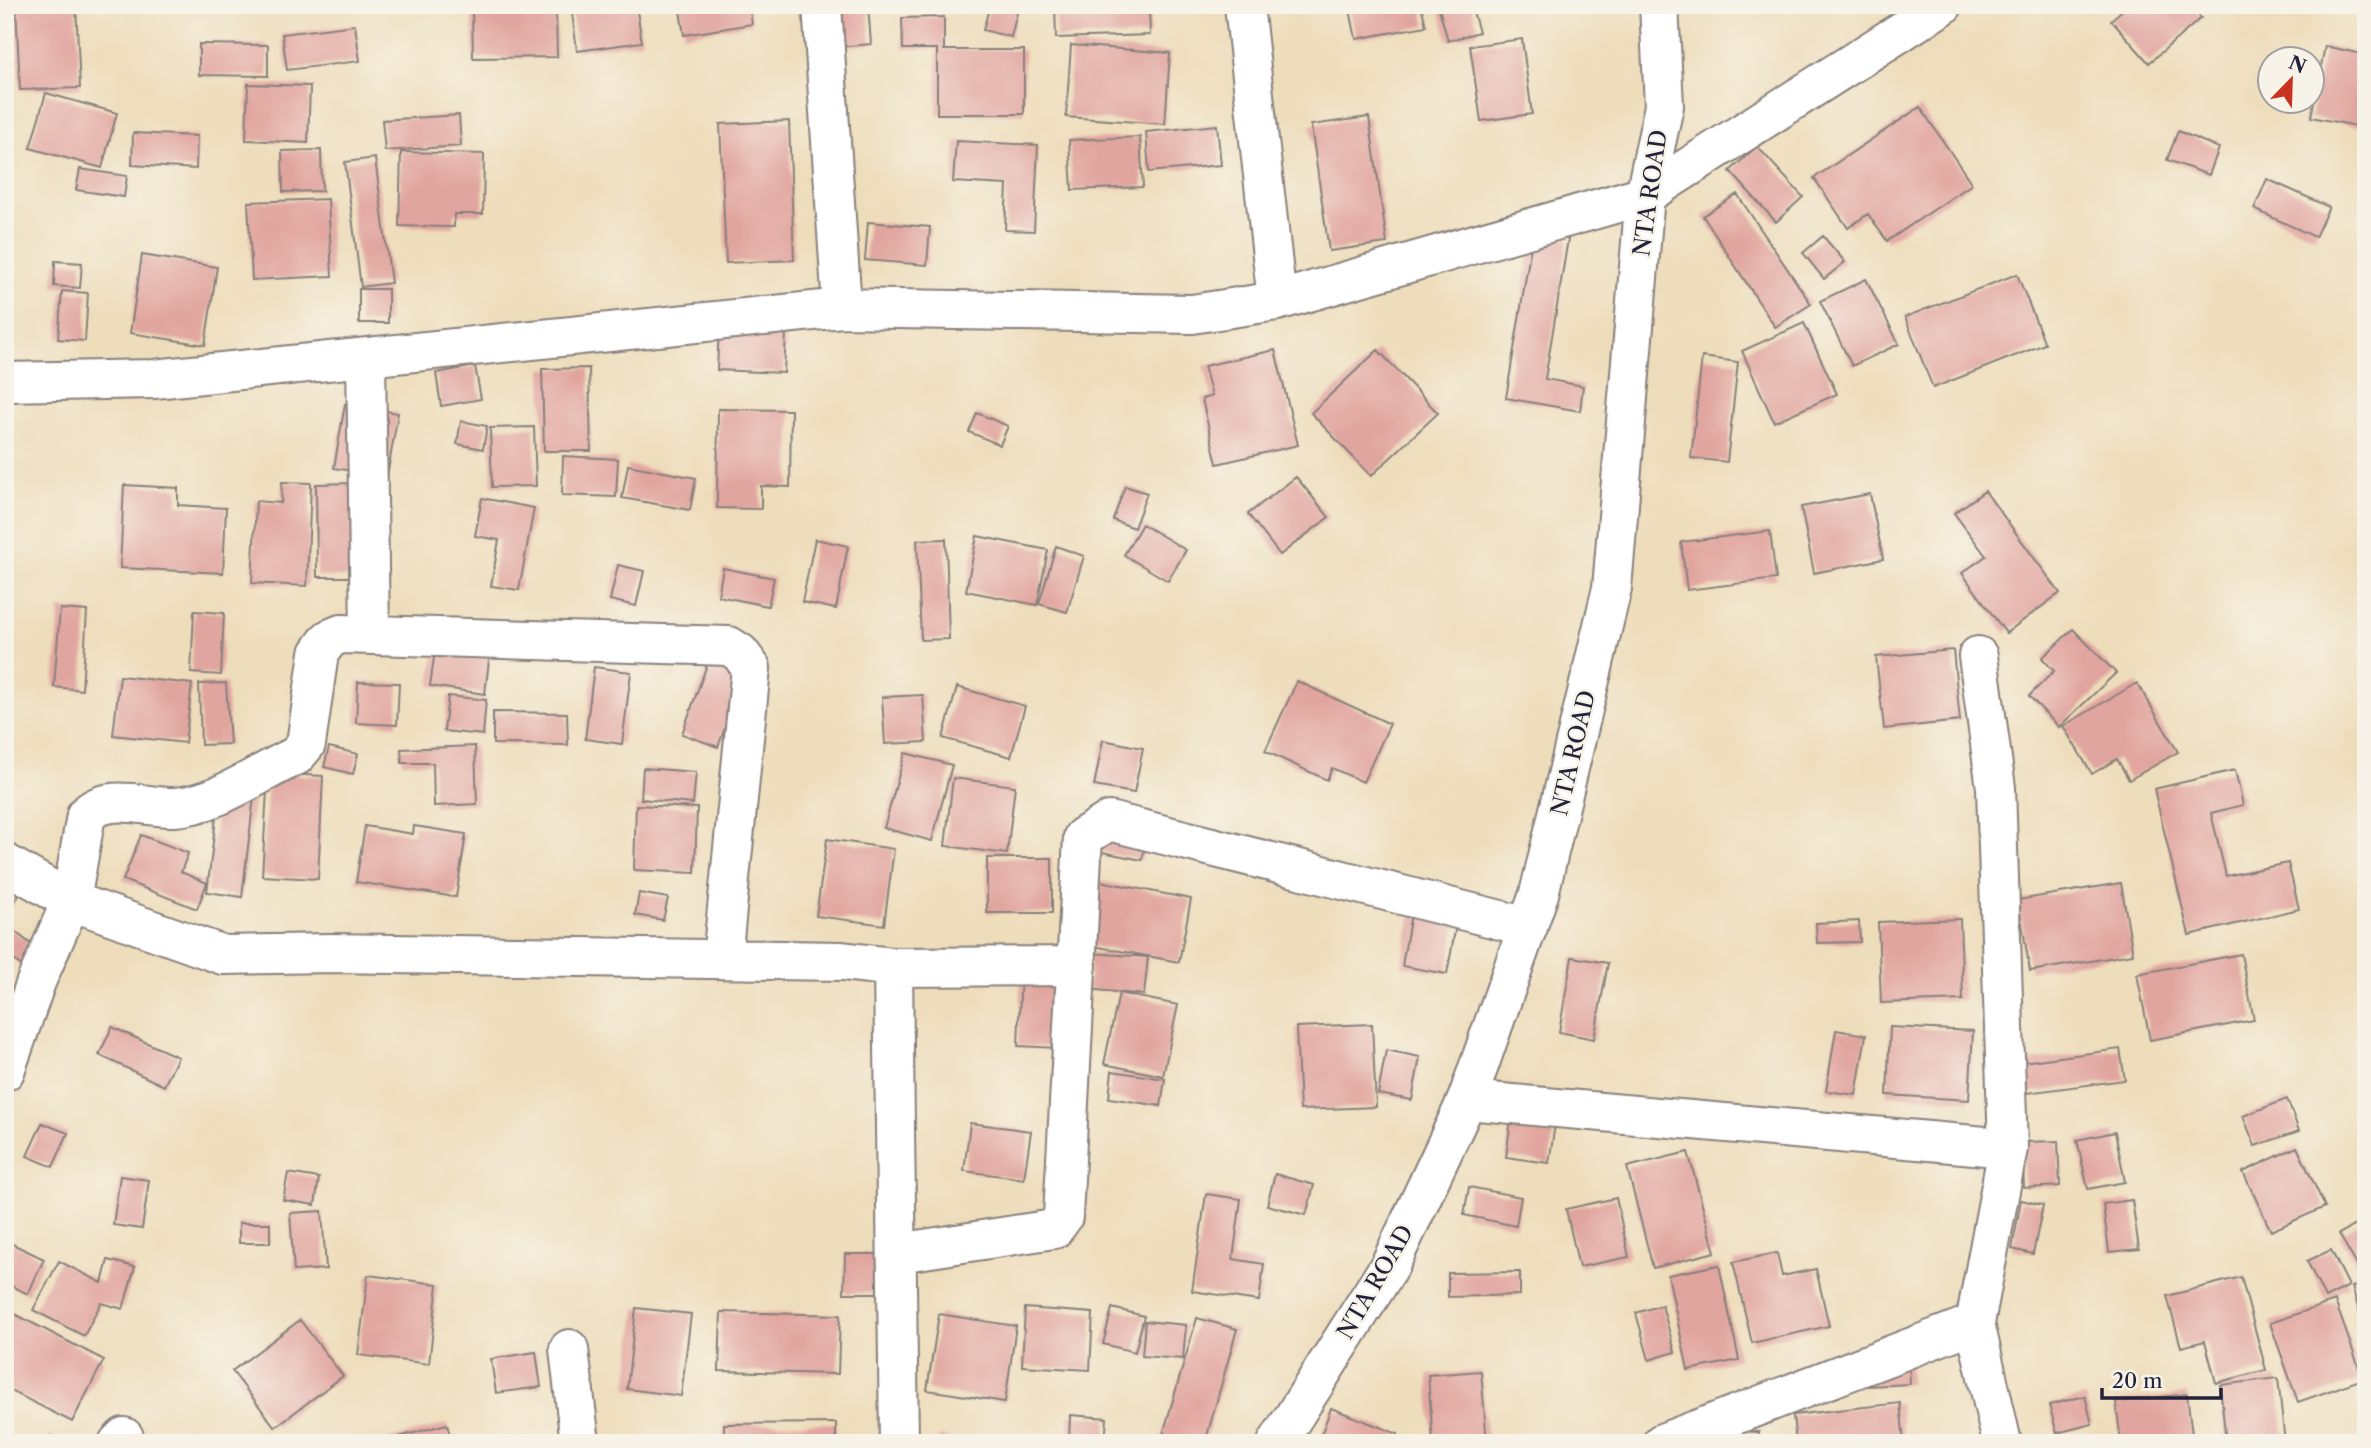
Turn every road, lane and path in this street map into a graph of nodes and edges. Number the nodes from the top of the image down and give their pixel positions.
1 (822, 5) edge
2 (1244, 5) edge
3 (1659, 5) edge
4 (1943, 5) edge
5 (1646, 195) junction
6 (1277, 301) junction
7 (842, 308) junction
8 (366, 359) junction
9 (5, 382) edge
10 (370, 635) junction
11 (1978, 656) dead end
12 (5, 863) edge
13 (71, 901) junction
14 (1528, 927) junction
15 (722, 959) junction
16 (1077, 966) junction
17 (893, 967) junction
18 (5, 1071) edge
19 (1466, 1100) junction
20 (2008, 1148) junction
21 (898, 1253) junction
22 (1975, 1323) junction
23 (569, 1349) dead end
24 (579, 1443) edge
25 (900, 1443) edge
26 (1277, 1443) edge
27 (1662, 1443) edge
28 (2003, 1443) edge

1 - 7 street
2 - 6 street
3 - 5 street, NTA ROAD
4 - 5 street
5 - 6 street
5 - 14 street, NTA ROAD
6 - 7 street
7 - 8 street
8 - 9 street
8 - 10 street
10 - 13 street
10 - 15 street
11 - 20 street
12 - 13 street
13 - 15 street
13 - 18 street
14 - 16 street
14 - 19 street, NTA ROAD
15 - 17 street
16 - 17 street
16 - 21 street
17 - 21 street
19 - 20 street
19 - 26 street, NTA ROAD
20 - 22 street
21 - 25 street
22 - 27 street
22 - 28 street
23 - 24 street

